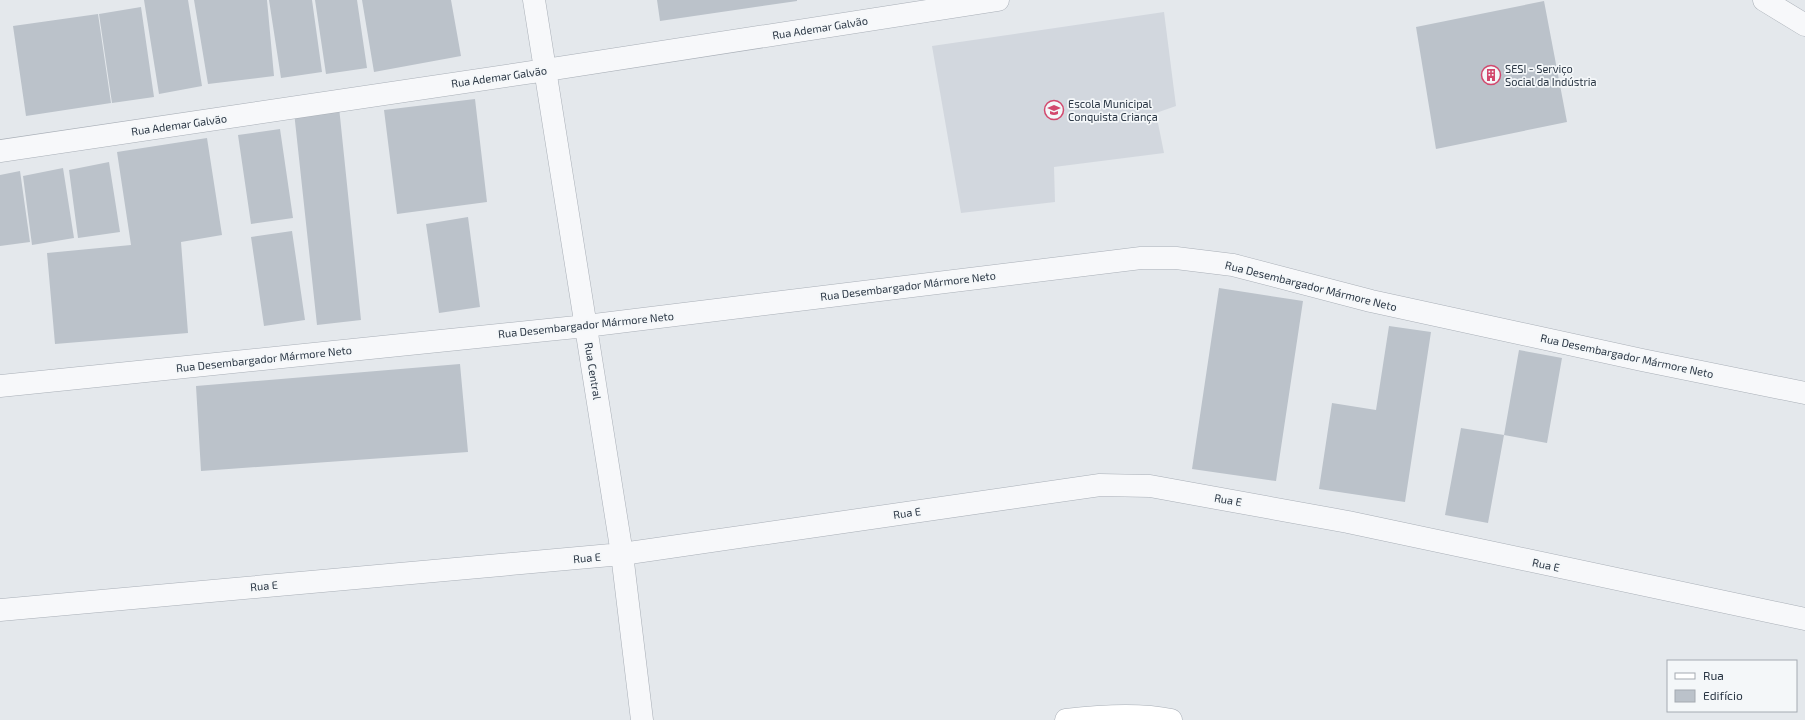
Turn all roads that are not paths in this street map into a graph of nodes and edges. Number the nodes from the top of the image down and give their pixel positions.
1 (534, 0) edge
2 (998, 0) edge
3 (1764, 0) edge
4 (1805, 26) edge
5 (546, 70) junction
6 (0, 152) edge
7 (586, 326) junction
8 (0, 386) edge
9 (1805, 393) edge
10 (622, 554) junction
11 (0, 610) edge
12 (1805, 619) edge
13 (642, 720) edge
14 (1066, 720) edge
15 (1171, 720) edge

1 - 5 street, Rua Central
2 - 5 street, Rua Ademar Galvão
3 - 4 street
5 - 6 street, Rua Ademar Galvão
5 - 7 street, Rua Central
7 - 8 street, Rua Desembargador Mármore Neto
7 - 9 street, Rua Desembargador Mármore Neto
7 - 10 street, Rua Central
10 - 11 street, Rua E
10 - 12 street, Rua E
10 - 13 street, Rua Central
14 - 15 main road

